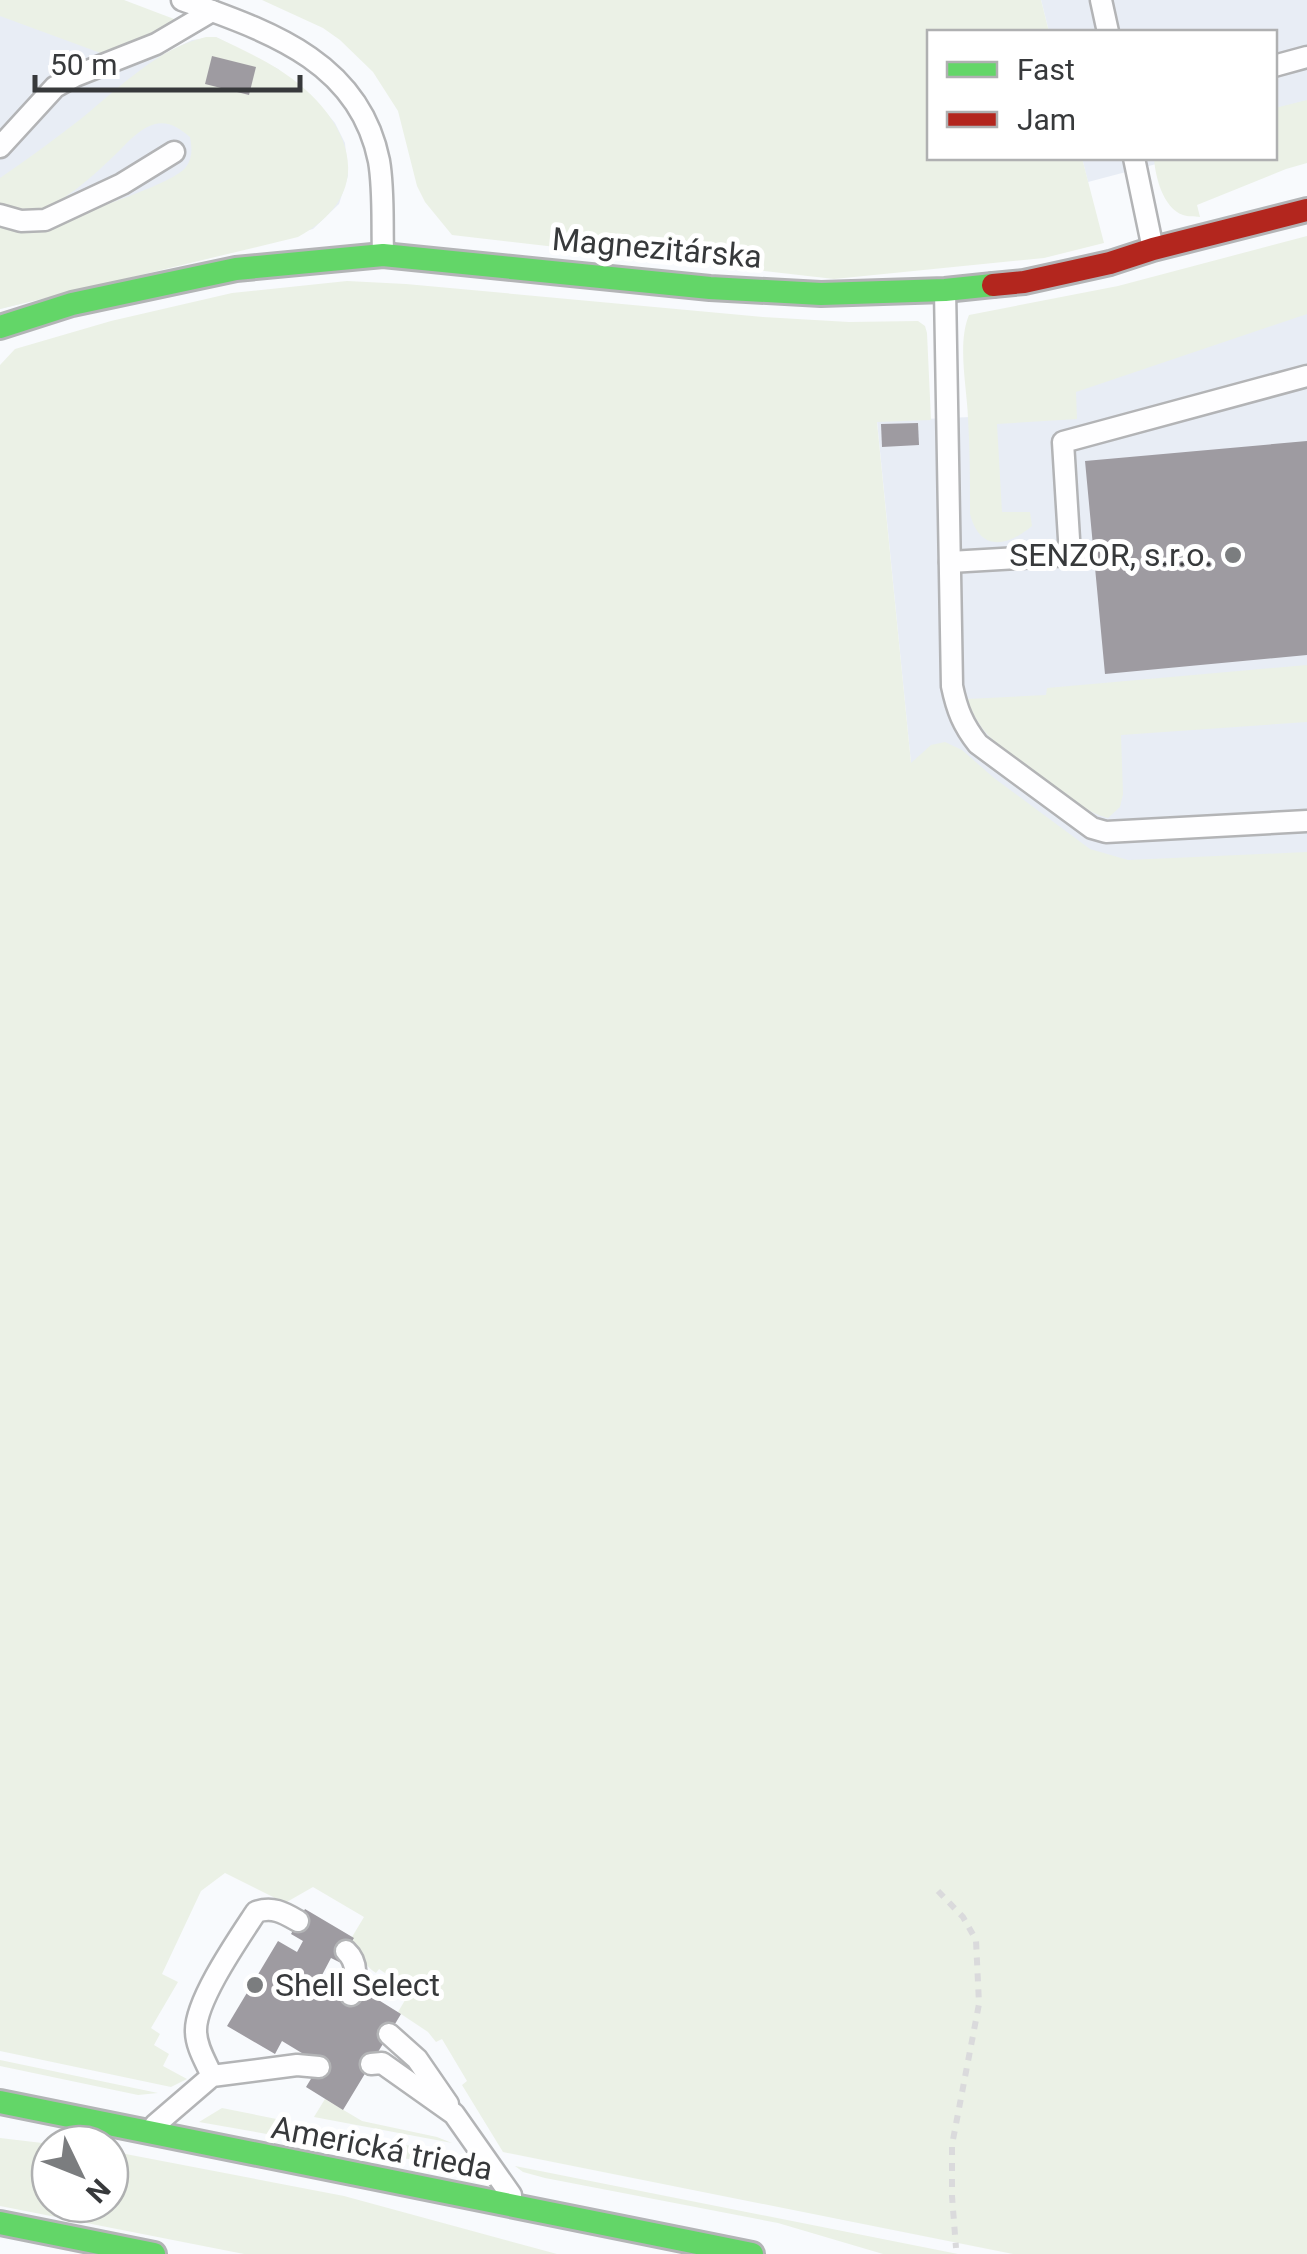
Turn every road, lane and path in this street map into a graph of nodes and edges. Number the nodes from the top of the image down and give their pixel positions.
1 (182, 0) edge
2 (1101, 0) edge
3 (212, 11) junction
4 (1108, 30) edge
5 (1307, 57) edge
6 (1277, 65) edge
7 (0, 147) edge
8 (174, 152) dead end
9 (1134, 160) edge
10 (1307, 210) edge
11 (0, 215) edge
12 (1153, 249) junction
13 (383, 255) junction
14 (945, 290) junction
15 (0, 326) edge
16 (1307, 376) edge
17 (950, 562) junction
18 (1307, 822) edge
19 (938, 1891) dead end
20 (298, 1921) dead end
21 (346, 1951) dead end
22 (351, 1995) dead end
23 (390, 2034) dead end
24 (309, 2064) dead end
25 (371, 2064) dead end
26 (212, 2076) junction
27 (0, 2102) edge
28 (454, 2114) junction
29 (146, 2133) junction
30 (521, 2209) junction
31 (0, 2224) edge
32 (956, 2248) dead end
33 (154, 2254) edge
34 (752, 2254) edge

1 - 3 lane
2 - 4 lane
3 - 7 lane
3 - 13 lane
5 - 6 lane
8 - 11 lane
9 - 12 lane
10 - 12 street, Magnezitárska
12 - 14 street, Magnezitárska
13 - 14 street, Magnezitárska
13 - 15 street, Magnezitárska
14 - 17 lane
16 - 17 lane
17 - 18 lane
19 - 32 path
20 - 26 lane
21 - 22 lane
23 - 28 lane
24 - 26 lane
25 - 28 lane
26 - 29 lane
27 - 29 street, Americká trieda
28 - 30 lane
29 - 30 street, Americká trieda
30 - 34 street, Americká trieda
31 - 33 street

